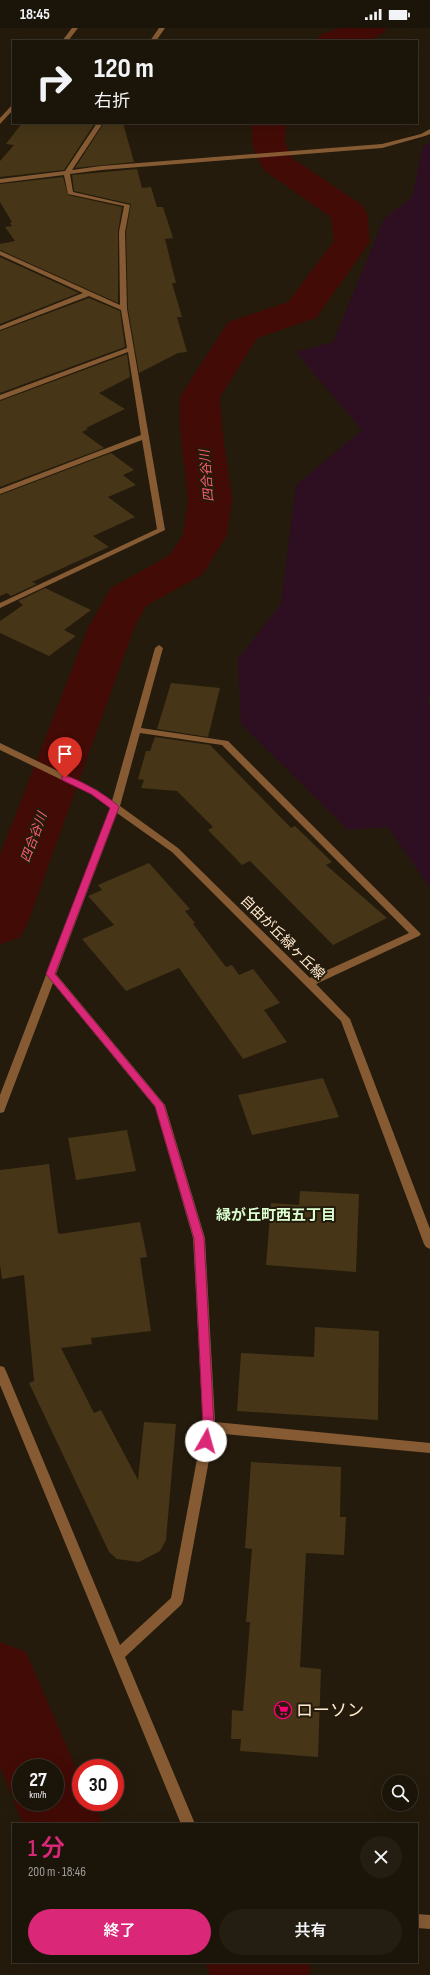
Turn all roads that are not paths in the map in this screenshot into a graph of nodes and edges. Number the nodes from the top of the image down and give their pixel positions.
1 (75, 28) edge
2 (162, 28) edge
3 (66, 40) edge
4 (154, 40) edge
5 (12, 107) edge
6 (0, 122) edge
7 (99, 124) edge
8 (430, 131) edge
9 (67, 172) junction
10 (0, 182) edge
11 (0, 253) edge
12 (89, 294) junction
13 (124, 309) junction
14 (0, 328) edge
15 (130, 349) junction
16 (0, 398) edge
17 (144, 437) junction
18 (0, 492) edge
19 (0, 606) edge
20 (159, 648) dead end
21 (136, 730) junction
22 (4, 748) edge
23 (115, 807) junction
24 (51, 974) junction
25 (309, 983) junction
26 (0, 1108) edge
27 (429, 1239) edge
28 (0, 1371) edge
29 (209, 1426) junction
30 (430, 1448) edge
31 (118, 1655) junction
32 (188, 1823) edge
33 (418, 1921) edge
34 (430, 1922) edge

1 - 3 street
2 - 4 street
5 - 6 street
7 - 9 street
8 - 9 street
9 - 10 street
9 - 13 street
11 - 12 street
12 - 13 street
12 - 14 street
13 - 15 street
15 - 16 street
15 - 17 street
17 - 18 street
17 - 19 street
20 - 21 street
21 - 23 street
21 - 25 street
22 - 23 street, 自由が丘緑ヶ丘線
23 - 24 street
23 - 25 street, 自由が丘緑ヶ丘線
24 - 26 street
24 - 29 street
25 - 27 street, 自由が丘緑ヶ丘線
28 - 31 street
29 - 30 street
29 - 31 street
31 - 32 street
33 - 34 street

